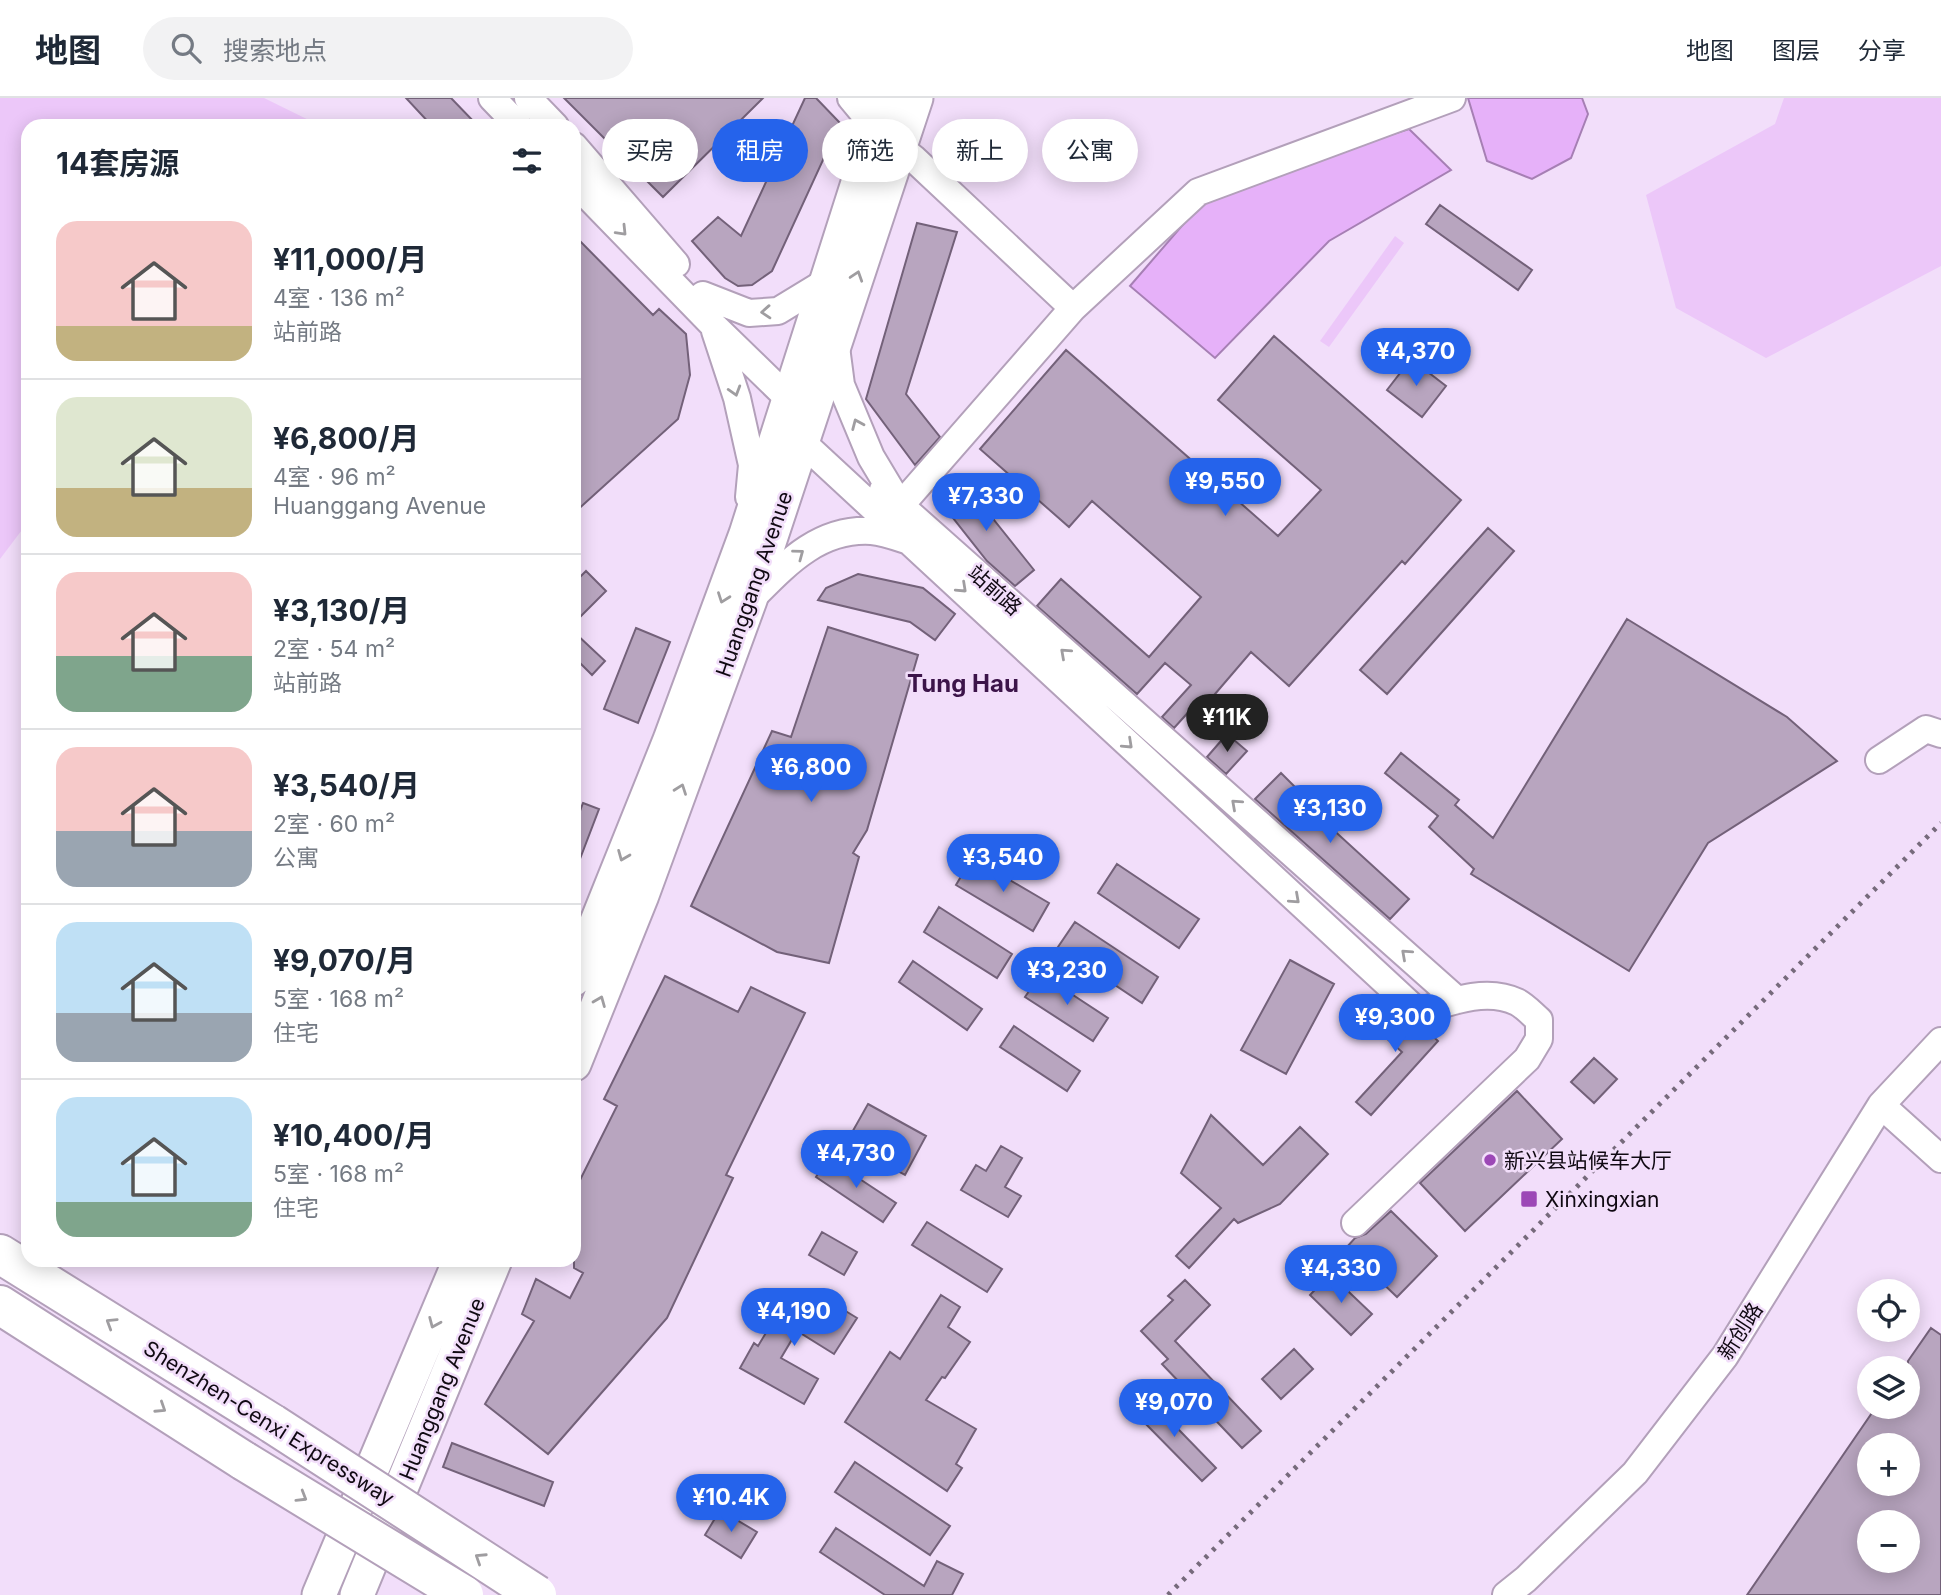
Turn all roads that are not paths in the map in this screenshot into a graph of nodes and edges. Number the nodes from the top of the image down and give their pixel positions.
1 (492, 98) edge
2 (528, 98) edge
3 (851, 98) edge
4 (916, 98) edge
5 (1452, 98) edge
6 (512, 119) edge
7 (548, 119) edge
8 (880, 119) edge
9 (893, 119) edge
10 (581, 154) edge
11 (918, 155) edge
12 (864, 182) edge
13 (873, 182) edge
14 (581, 189) edge
15 (824, 283) junction
16 (703, 295) junction
17 (1073, 308) junction
18 (714, 326) junction
19 (836, 341) junction
20 (791, 390) junction
21 (805, 433) junction
22 (900, 506) junction
23 (746, 534) junction
24 (912, 541) junction
25 (750, 600) junction
26 (1941, 734) edge
27 (1880, 761) dead end
28 (581, 962) edge
29 (1457, 1000) junction
30 (1941, 1041) edge
31 (581, 1047) edge
32 (1881, 1105) junction
33 (1941, 1159) edge
34 (1356, 1223) dead end
35 (0, 1254) edge
36 (457, 1267) edge
37 (492, 1267) edge
38 (0, 1305) edge
39 (319, 1595) edge
40 (357, 1595) edge
41 (464, 1595) edge
42 (537, 1595) edge
43 (1506, 1595) edge

1 - 6 street
2 - 7 street
3 - 8 street
4 - 9 main road, Huanggang Avenue
5 - 17 street
10 - 16 street
11 - 17 street
12 - 15 main road, Huanggang Avenue
19 -> 13 main road, Huanggang Avenue
14 -> 18 street
15 -> 16 street
15 - 20 main road, Huanggang Avenue
16 - 20 street
17 - 22 street
18 - 20 street
18 -> 23 street
19 - 21 main road, Huanggang Avenue
22 -> 19 street
20 - 21 street
20 - 23 main road, Huanggang Avenue
21 - 22 street, 站前路
21 - 24 street, 站前路
21 - 25 main road, Huanggang Avenue
29 -> 22 street, 站前路
23 -> 28 main road, Huanggang Avenue
25 -> 24 street
24 -> 29 street, 站前路
31 -> 25 main road, Huanggang Avenue
26 - 27 street
29 - 34 street
30 - 32 street, 新创路
32 - 33 street
32 - 43 street, 新创路
42 -> 35 highway, Shenzhen-Cenxi Expressway, bridge
36 -> 39 main road, Huanggang Avenue
37 - 40 main road, Huanggang Avenue
38 -> 41 highway, Shenzhen-Cenxi Expressway, bridge

